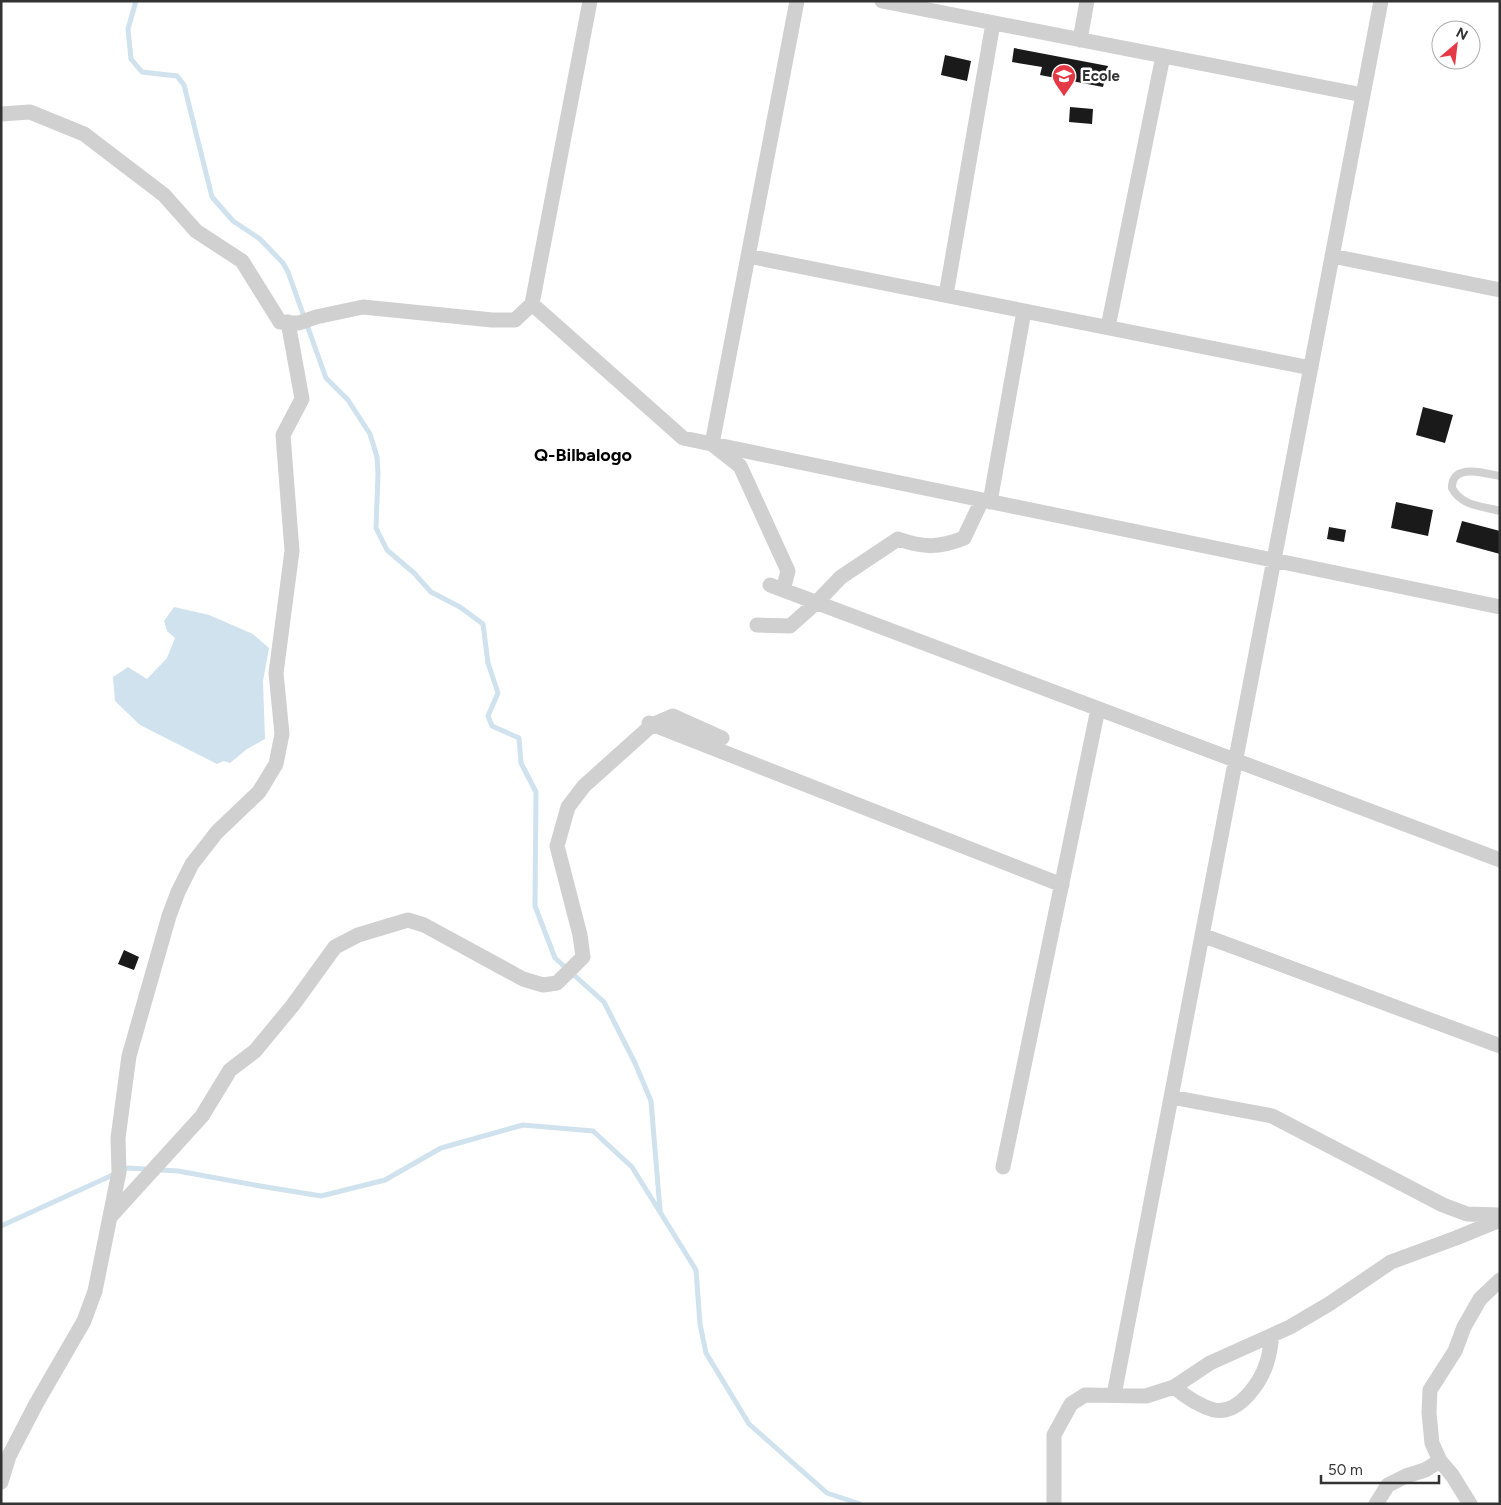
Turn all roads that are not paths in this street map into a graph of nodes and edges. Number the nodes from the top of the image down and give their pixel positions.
1 (590, 1) edge
2 (797, 1) edge
3 (882, 1) edge
4 (1087, 1) edge
5 (1381, 1) edge
6 (993, 23) junction
7 (1080, 40) junction
8 (1163, 56) junction
9 (1363, 95) junction
10 (1, 114) edge
11 (748, 256) junction
12 (1332, 256) junction
13 (1500, 290) edge
14 (946, 295) junction
15 (532, 304) junction
16 (1024, 310) junction
17 (293, 323) junction
18 (1108, 327) junction
19 (1311, 368) junction
20 (712, 444) junction
21 (1500, 476) edge
22 (986, 501) junction
23 (1500, 510) edge
24 (1274, 560) junction
25 (817, 602) junction
26 (1500, 607) edge
27 (757, 625) dead end
28 (1098, 709) junction
29 (647, 723) junction
30 (722, 738) dead end
31 (1236, 760) junction
32 (1500, 860) edge
33 (1062, 885) junction
34 (1202, 935) junction
35 (1500, 1046) edge
36 (1171, 1097) junction
37 (1003, 1167) dead end
38 (1500, 1215) edge
39 (110, 1217) junction
40 (1500, 1220) edge
41 (1500, 1280) edge
42 (1272, 1335) junction
43 (1174, 1387) junction
44 (1114, 1395) junction
45 (1440, 1461) junction
46 (1, 1482) edge
47 (1054, 1504) edge
48 (1376, 1504) edge
49 (1470, 1504) edge

1 - 15 street
2 - 11 street
3 - 6 street
4 - 7 street
5 - 9 street
6 - 7 street
6 - 14 street
7 - 8 street
8 - 9 street
8 - 18 street
9 - 12 street
10 - 17 street
11 - 14 street
11 - 20 street
12 - 13 street
12 - 19 street
14 - 16 street
15 - 17 street
15 - 20 street
16 - 18 street
16 - 22 street
17 - 39 street
18 - 19 street
19 - 24 street
20 - 22 street
20 - 25 street
21 - 23 lane
22 - 24 street
22 - 25 street
24 - 26 street
24 - 31 street
25 - 27 street
25 - 28 street
28 - 31 street
28 - 33 street
29 - 30 street
29 - 33 street
29 - 39 street
31 - 32 street
31 - 34 street
33 - 37 street
34 - 35 street
34 - 36 street
36 - 38 street
36 - 44 street
39 - 46 street
40 - 42 street
41 - 45 street
42 - 43 street
42 - 43 street
43 - 44 street
44 - 47 street
45 - 48 street
45 - 49 street

